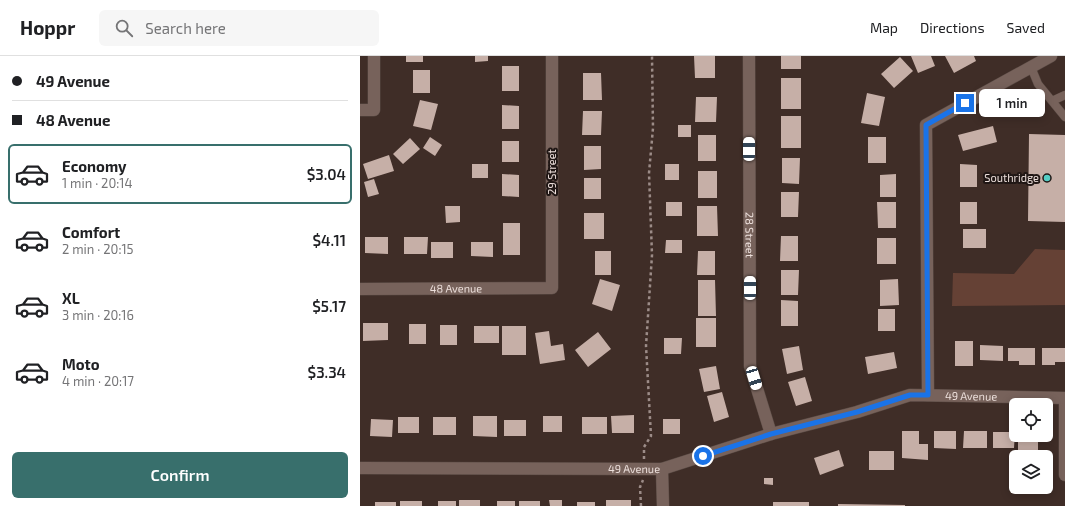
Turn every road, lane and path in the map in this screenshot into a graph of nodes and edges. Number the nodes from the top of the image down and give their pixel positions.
1 (374, 56) edge
2 (552, 56) edge
3 (652, 56) edge
4 (749, 56) edge
5 (1050, 56) edge
6 (1031, 67) junction
7 (1065, 95) edge
8 (1052, 101) junction
9 (360, 110) edge
10 (1065, 117) edge
11 (552, 288) joint
12 (360, 289) edge
13 (928, 395) junction
14 (1065, 399) edge
15 (771, 434) junction
16 (644, 456) dead end
17 (360, 468) edge
18 (662, 469) junction
19 (1065, 475) edge
20 (643, 484) dead end
21 (641, 506) edge
22 (662, 506) edge

1 - 9 street
2 - 11 street, 29 Street
3 - 16 path
4 - 15 street, 28 Street
5 - 6 street
6 - 8 lane
6 - 13 street
7 - 8 lane
8 - 10 lane
11 - 12 street, 48 Avenue
13 - 14 street, 49 Avenue
13 - 15 street, 49 Avenue
14 - 19 street
15 - 18 street, 49 Avenue
17 - 18 street, 49 Avenue
18 - 22 street
20 - 21 path

